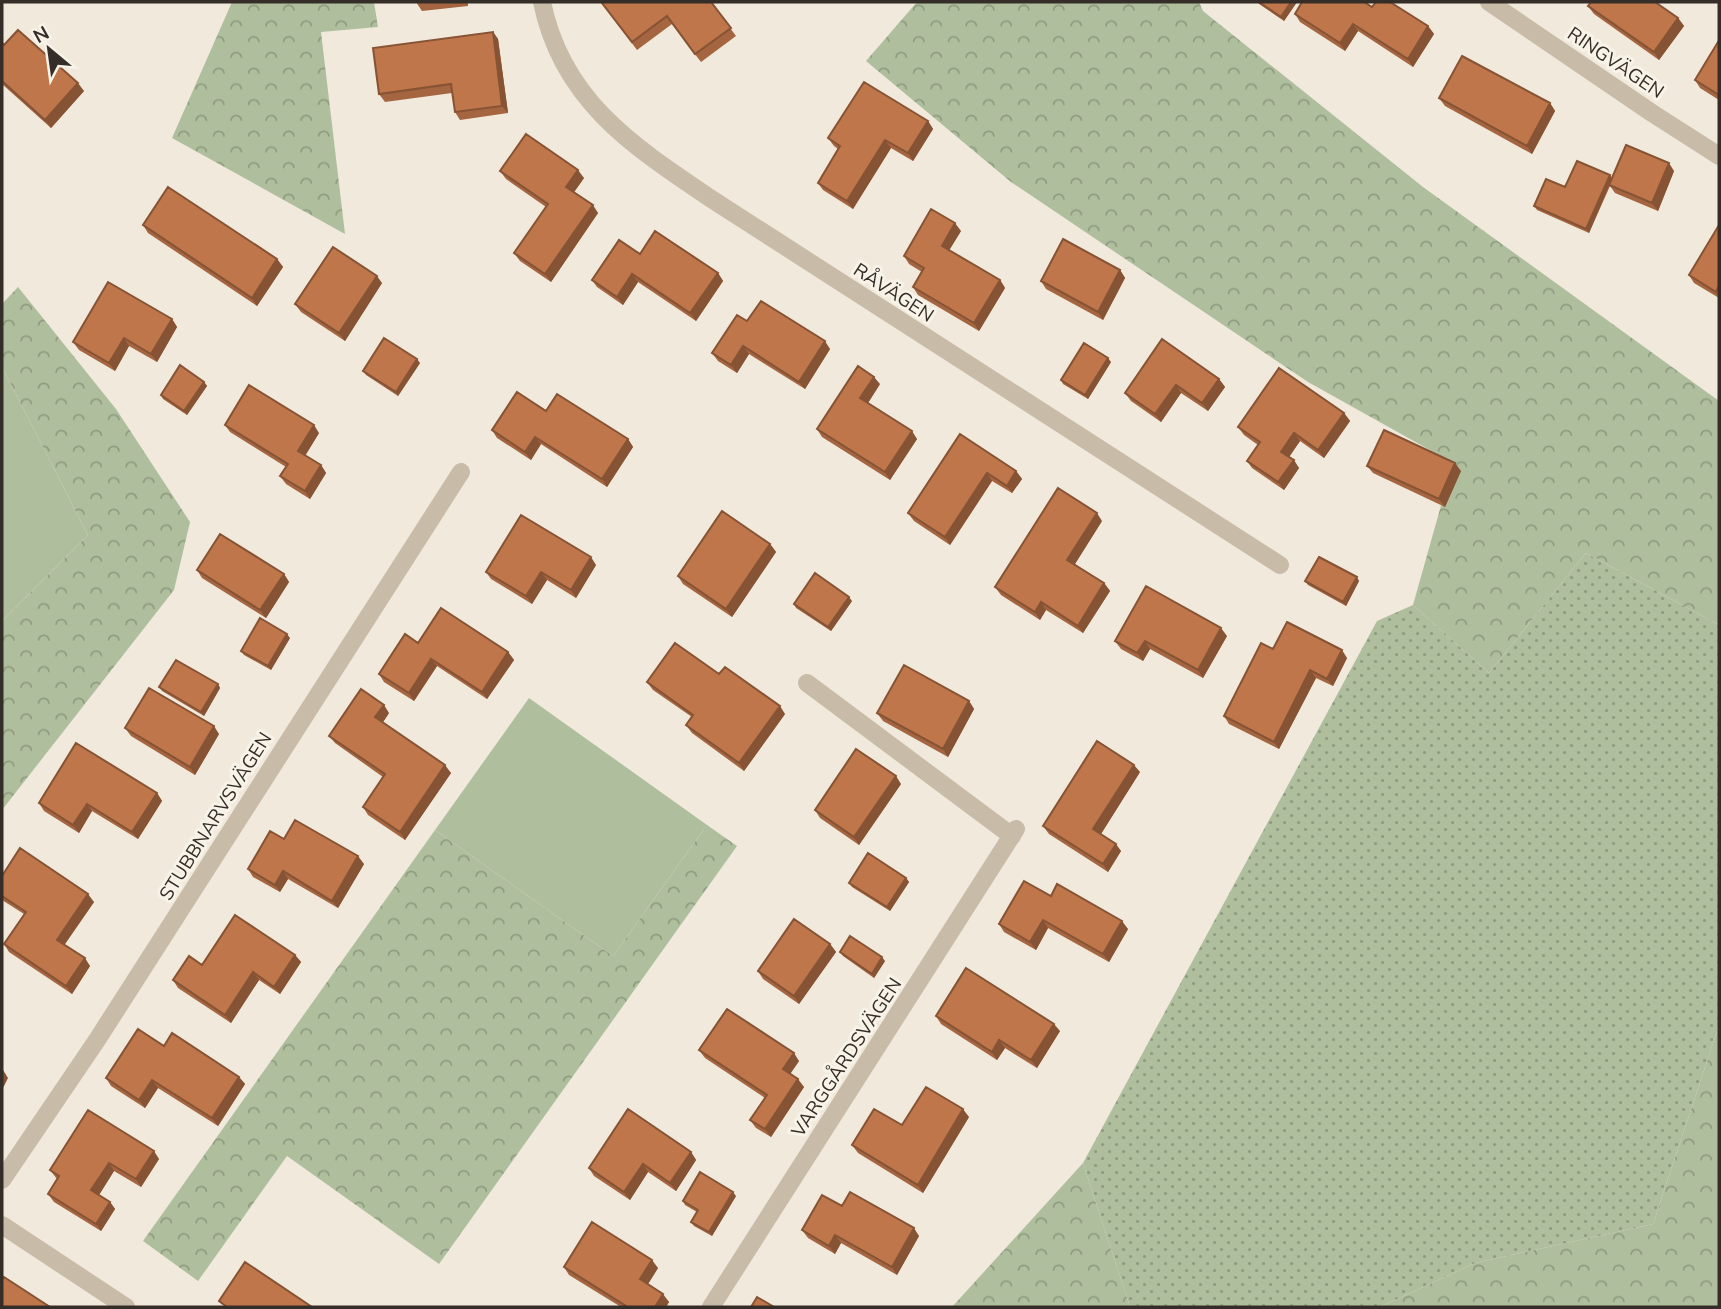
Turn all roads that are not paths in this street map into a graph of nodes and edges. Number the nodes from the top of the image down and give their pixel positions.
1 (541, 2) edge
2 (1489, 2) edge
3 (1719, 156) edge
4 (461, 472) dead end
5 (1280, 565) dead end
6 (807, 683) dead end
7 (2, 1180) edge
8 (2, 1225) edge
9 (126, 1307) edge
10 (710, 1307) edge

1 - 5 street, RÅVÄGEN
2 - 3 street, RINGVÄGEN
4 - 7 street, STUBBNARVSVÄGEN
6 - 10 street, VARGGÅRDSVÄGEN
8 - 9 street

